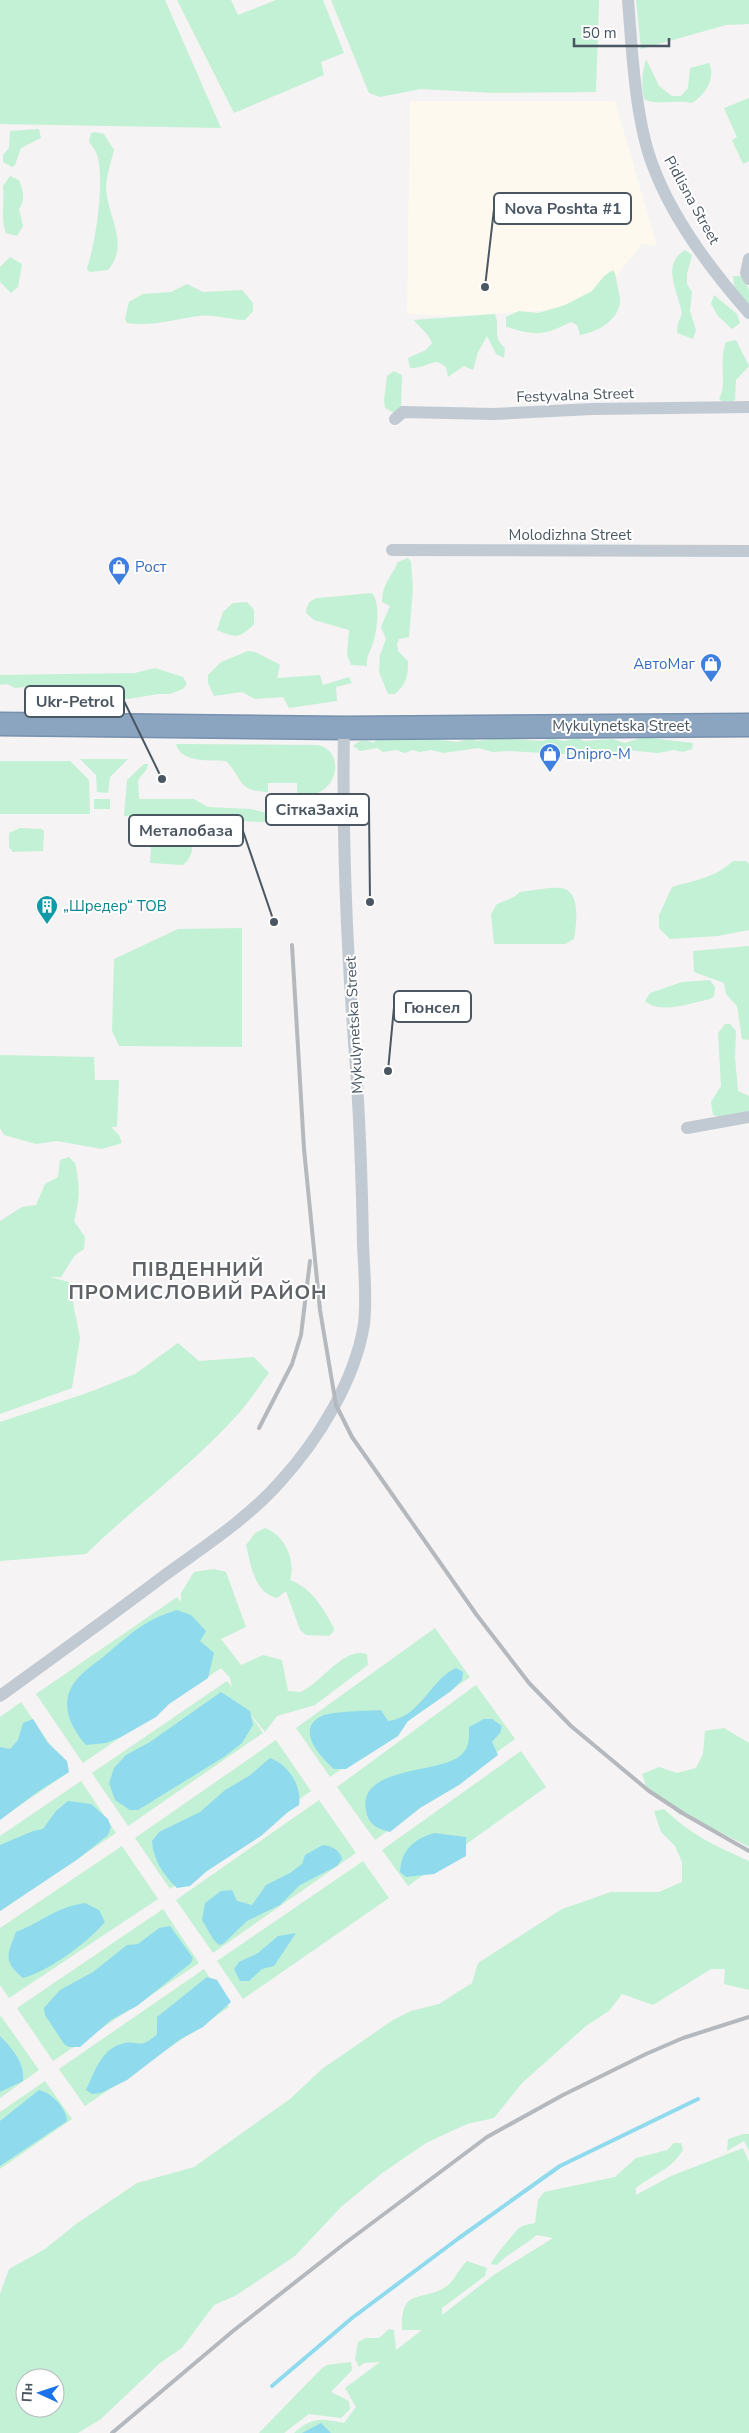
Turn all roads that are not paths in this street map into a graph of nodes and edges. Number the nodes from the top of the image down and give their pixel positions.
1 (628, 0) edge
2 (749, 259) edge
3 (749, 279) edge
4 (749, 313) edge
5 (749, 407) edge
6 (399, 416) dead end
7 (392, 550) dead end
8 (749, 551) edge
9 (0, 724) edge
10 (749, 725) edge
11 (344, 728) junction
12 (749, 1117) edge
13 (687, 1128) dead end
14 (0, 1696) edge

1 - 4 street, Pidlisna Street
2 - 3 street
5 - 6 street, Festyvalna Street
7 - 8 street, Molodizhna Street
9 - 11 highway, Mykulynetska Street
10 - 11 highway, Mykulynetska Street
11 - 14 street, Mykulynetska Street
12 - 13 street

